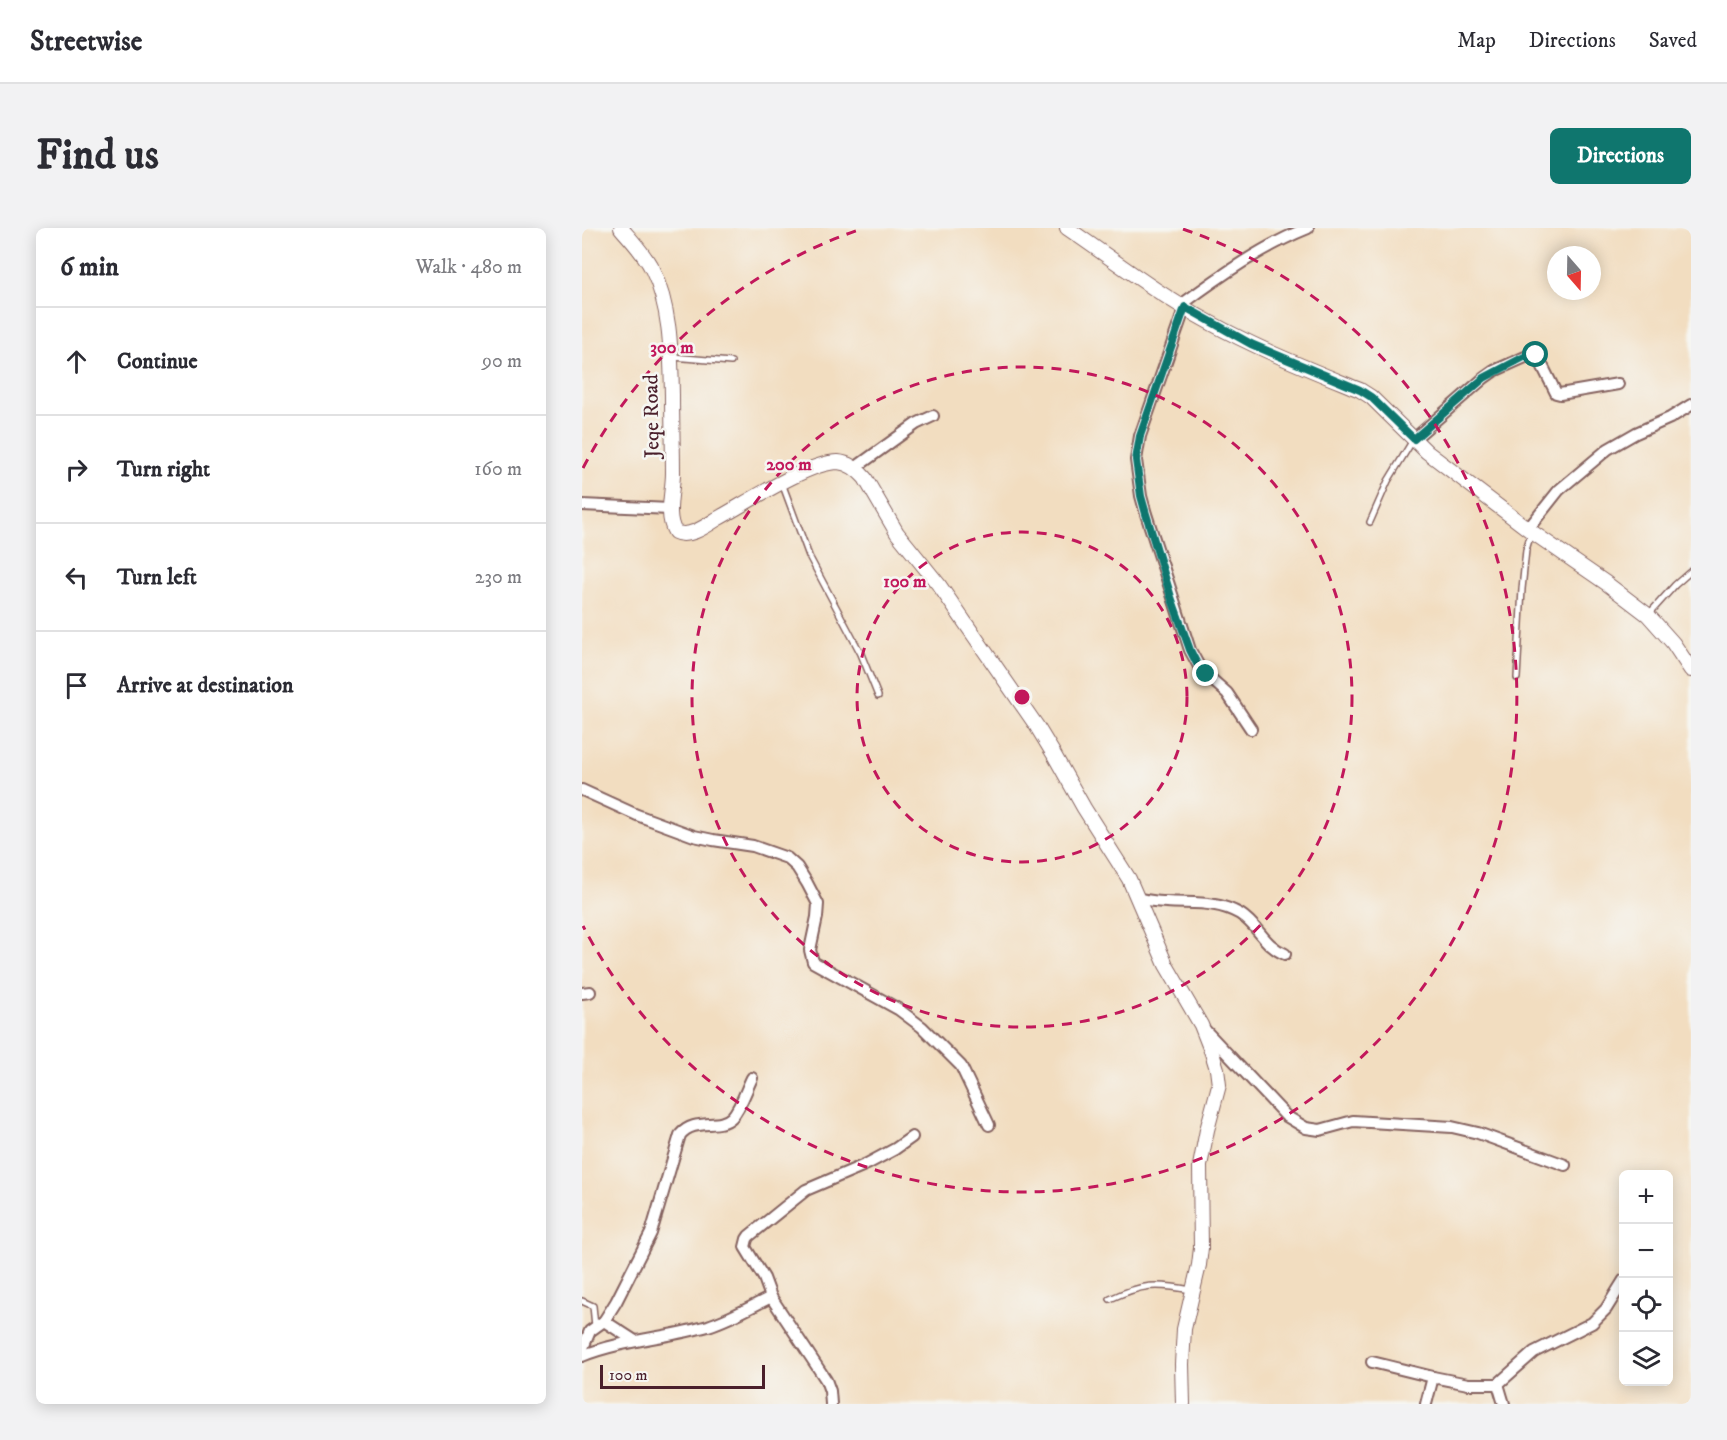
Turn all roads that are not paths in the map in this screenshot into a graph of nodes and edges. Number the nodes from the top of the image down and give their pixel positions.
1 (621, 228) edge
2 (1067, 228) edge
3 (1308, 228) edge
4 (1183, 306) junction
5 (671, 357) junction
6 (731, 362) dead end
7 (1618, 384) dead end
8 (1691, 405) edge
9 (933, 416) dead end
10 (1414, 439) junction
11 (855, 468) junction
12 (782, 483) junction
13 (582, 506) edge
14 (670, 509) junction
15 (1371, 522) dead end
16 (1530, 530) junction
17 (1691, 571) edge
18 (1648, 615) junction
19 (1686, 653) edge
20 (1691, 670) edge
21 (1516, 678) dead end
22 (878, 696) dead end
23 (1251, 729) dead end
24 (582, 790) edge
25 (1138, 899) junction
26 (1285, 954) dead end
27 (1201, 1025) junction
28 (752, 1078) dead end
29 (989, 1125) dead end
30 (912, 1137) dead end
31 (1565, 1165) dead end
32 (1619, 1287) edge
33 (1192, 1290) junction
34 (771, 1297) junction
35 (1110, 1299) dead end
36 (582, 1300) edge
37 (600, 1324) junction
38 (635, 1341) junction
39 (582, 1350) edge
40 (582, 1356) edge
41 (1372, 1362) dead end
42 (1433, 1377) junction
43 (1498, 1384) junction
44 (831, 1404) edge
45 (1183, 1404) edge
46 (1426, 1404) edge
47 (1504, 1404) edge

1 - 5 street, Jeqe Road
2 - 4 street
3 - 4 street
4 - 10 street
4 - 23 street
5 - 6 lane
5 - 14 street, Jeqe Road
7 - 10 street
8 - 16 street
9 - 11 street
10 - 15 lane
10 - 16 street
11 - 12 street
11 - 25 street
12 - 14 street
12 - 22 lane
13 - 14 street
16 - 18 street
16 - 21 lane
17 - 18 lane
18 - 19 street
19 - 20 street
24 - 29 street
25 - 26 street
25 - 27 street
27 - 31 street
27 - 33 street
28 - 37 street
30 - 34 street
32 - 43 street
33 - 35 lane
33 - 45 street
34 - 38 street
34 - 44 street
36 - 37 lane
37 - 38 street
37 - 39 street
38 - 40 street
41 - 42 street
42 - 43 street
42 - 46 street
43 - 47 street

